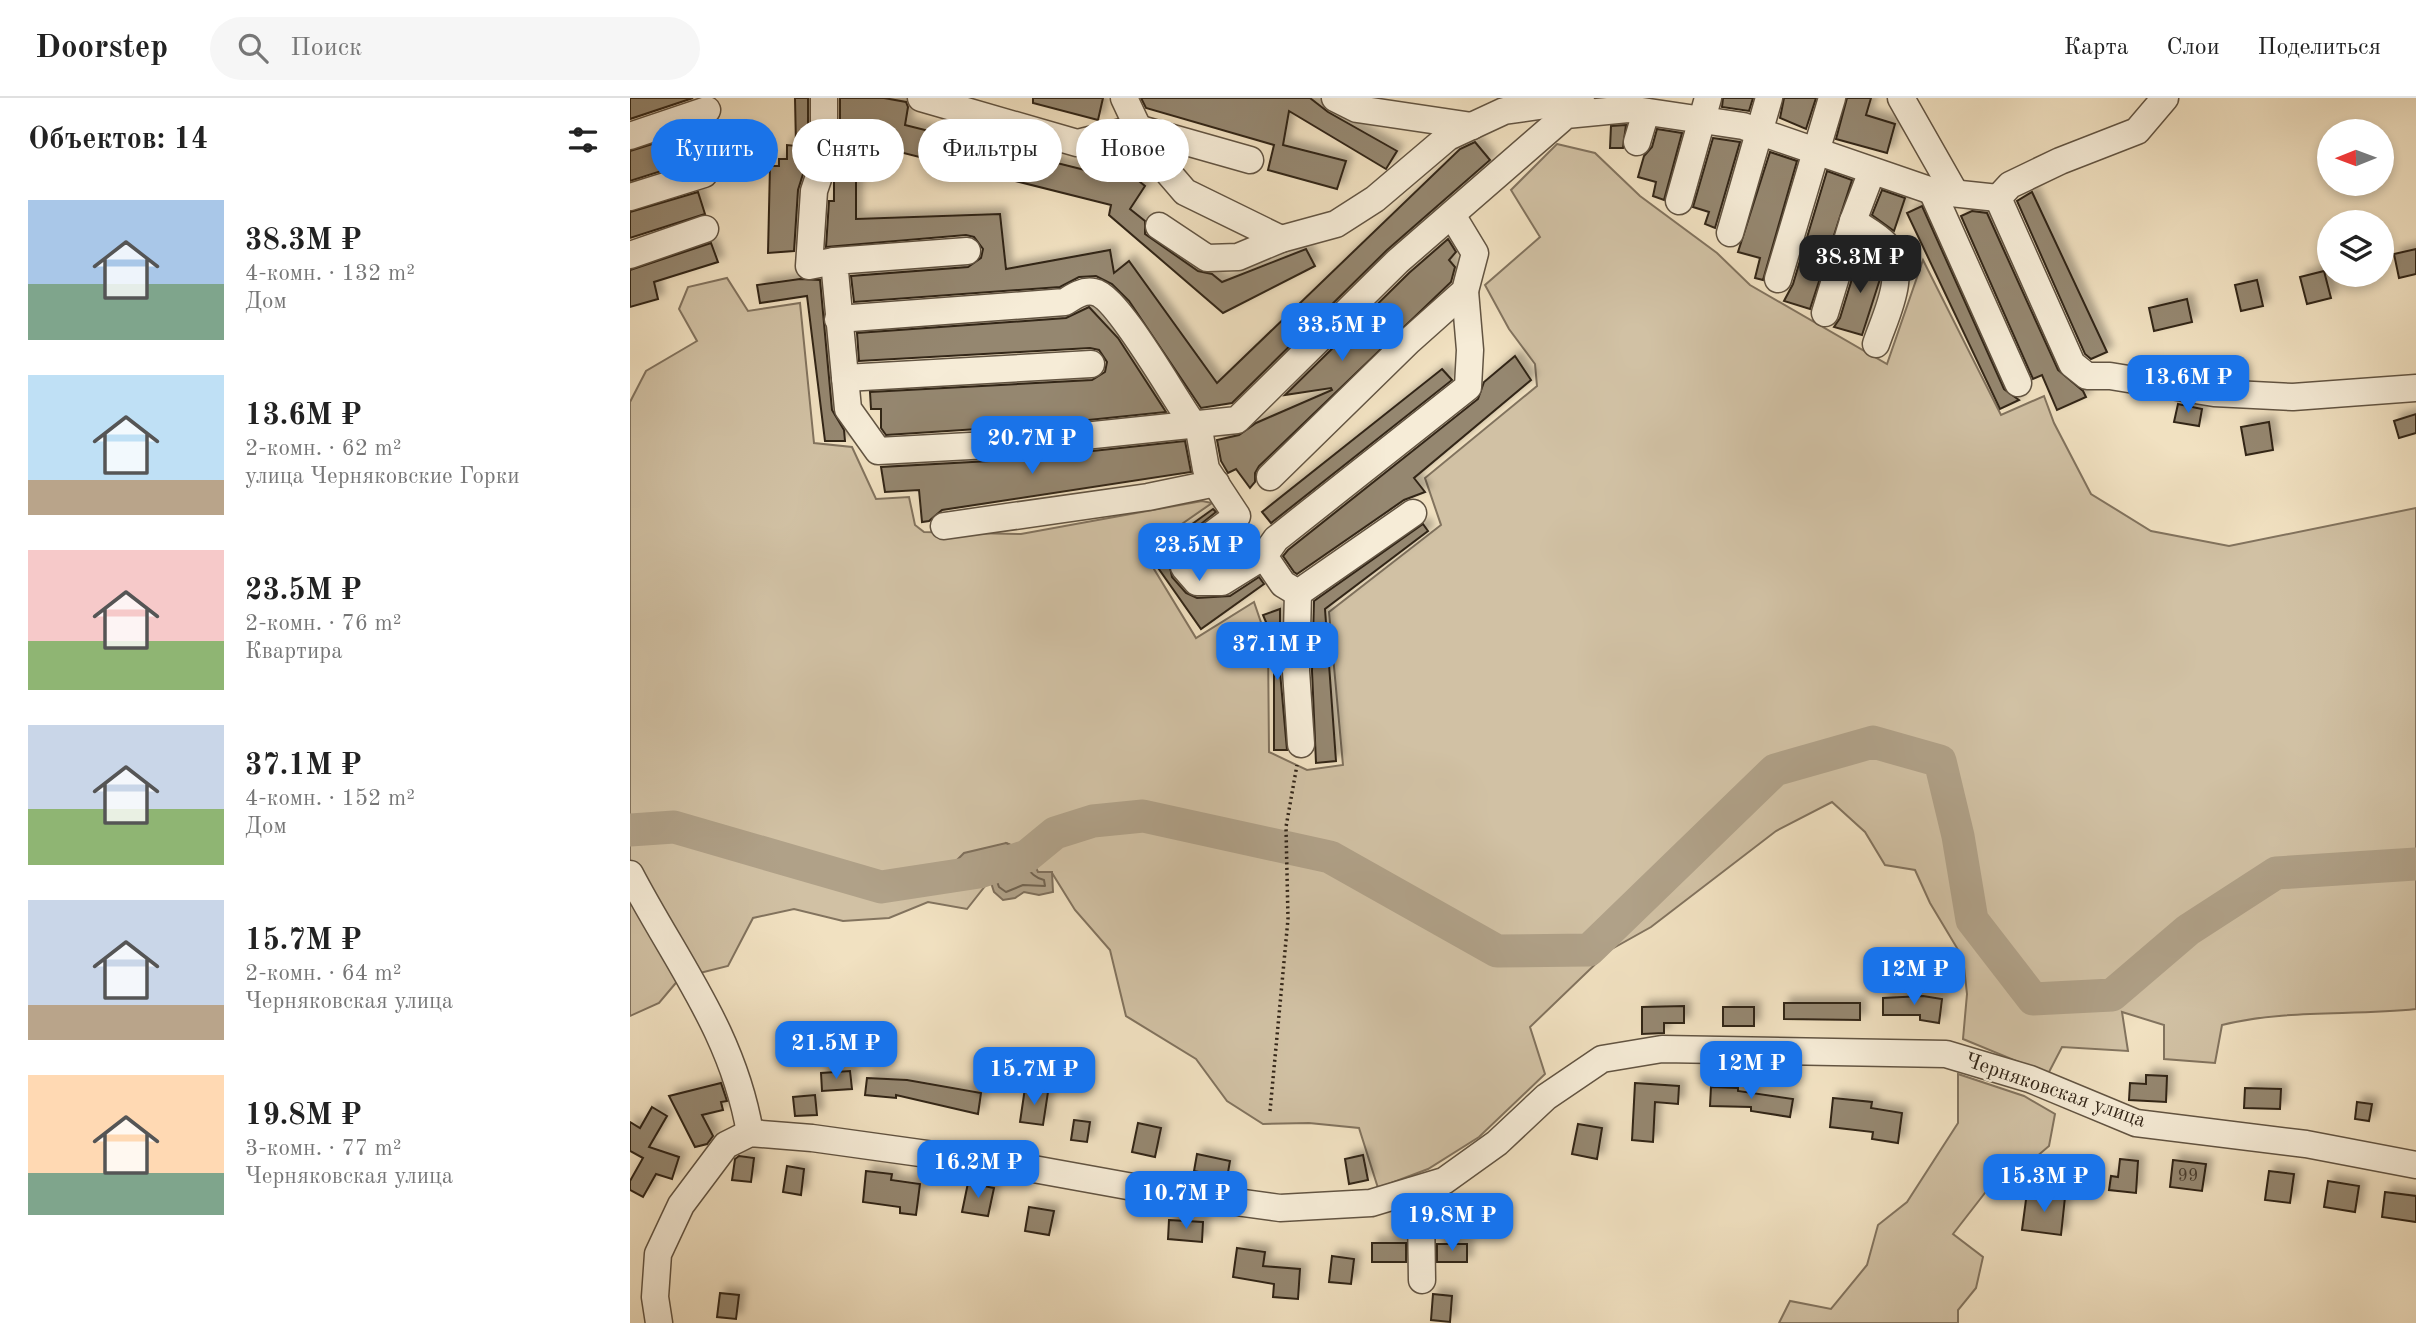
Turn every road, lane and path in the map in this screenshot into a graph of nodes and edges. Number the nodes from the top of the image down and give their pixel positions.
1 (824, 98) edge
2 (921, 98) edge
3 (1124, 98) edge
4 (1335, 98) edge
5 (1769, 98) edge
6 (1832, 98) edge
7 (1901, 98) edge
8 (2165, 98) edge
9 (1564, 102) edge
10 (1500, 105) edge
11 (1646, 106) edge
12 (1430, 109) edge
13 (707, 110) dead end
14 (1703, 112) edge
15 (1134, 119) edge
16 (1472, 126) junction
17 (1757, 131) junction
18 (630, 136) edge
19 (1637, 142) dead end
20 (1076, 143) edge
21 (1189, 143) edge
22 (1814, 151) junction
23 (1250, 160) dead end
24 (1872, 171) junction
25 (678, 182) edge
26 (1176, 182) edge
27 (1943, 192) junction
28 (630, 197) edge
29 (1998, 198) junction
30 (1679, 201) dead end
31 (1452, 215) junction
32 (1853, 221) junction
33 (1159, 226) dead end
34 (705, 229) dead end
35 (1730, 233) dead end
36 (1281, 239) junction
37 (967, 251) dead end
38 (630, 255) edge
39 (834, 261) junction
40 (1778, 279) dead end
41 (1465, 291) junction
42 (1825, 313) dead end
43 (838, 319) junction
44 (1877, 345) dead end
45 (1091, 364) dead end
46 (845, 378) junction
47 (2018, 383) dead end
48 (2416, 388) edge
49 (1196, 424) junction
50 (1270, 477) dead end
51 (1216, 483) junction
52 (1413, 513) dead end
53 (944, 526) dead end
54 (1264, 556) junction
55 (1298, 593) junction
56 (1301, 744) joint
57 (630, 874) edge
58 (1270, 1111) dead end
59 (750, 1133) junction
60 (2416, 1164) edge
61 (1412, 1191) junction
62 (1422, 1280) dead end
63 (659, 1323) edge

1 - 39 street
2 - 20 street
3 - 15 street
4 - 12 street
5 - 17 street
6 - 22 street
7 - 27 street
8 - 29 street
9 - 10 street
9 - 11 street
10 - 16 street
11 - 14 street
11 - 19 street
11 - 31 street
12 - 16 street
13 - 18 street
14 - 17 street
14 - 30 street
16 - 36 street
17 - 22 street
17 - 35 street
21 - 23 street
22 - 24 street
22 - 40 street
24 - 27 street
24 - 32 street
25 - 28 street
26 - 36 street
27 - 29 street
27 - 47 street
29 - 48 street
31 - 41 street
31 - 49 street
32 - 42 street
32 - 44 street
33 - 36 street
34 - 38 street
37 - 39 street
39 - 43 street
41 - 50 street
41 - 54 street
43 - 46 street
43 - 49 street
45 - 46 street
46 - 49 street
49 - 51 street
51 - 53 street
51 - 54 street
52 - 55 street
54 - 55 street
55 - 56 street
56 - 58 path
57 - 59 street
59 - 61 street, Черняковская улица
59 - 63 street
60 - 61 street, Черняковская улица
61 - 62 street

